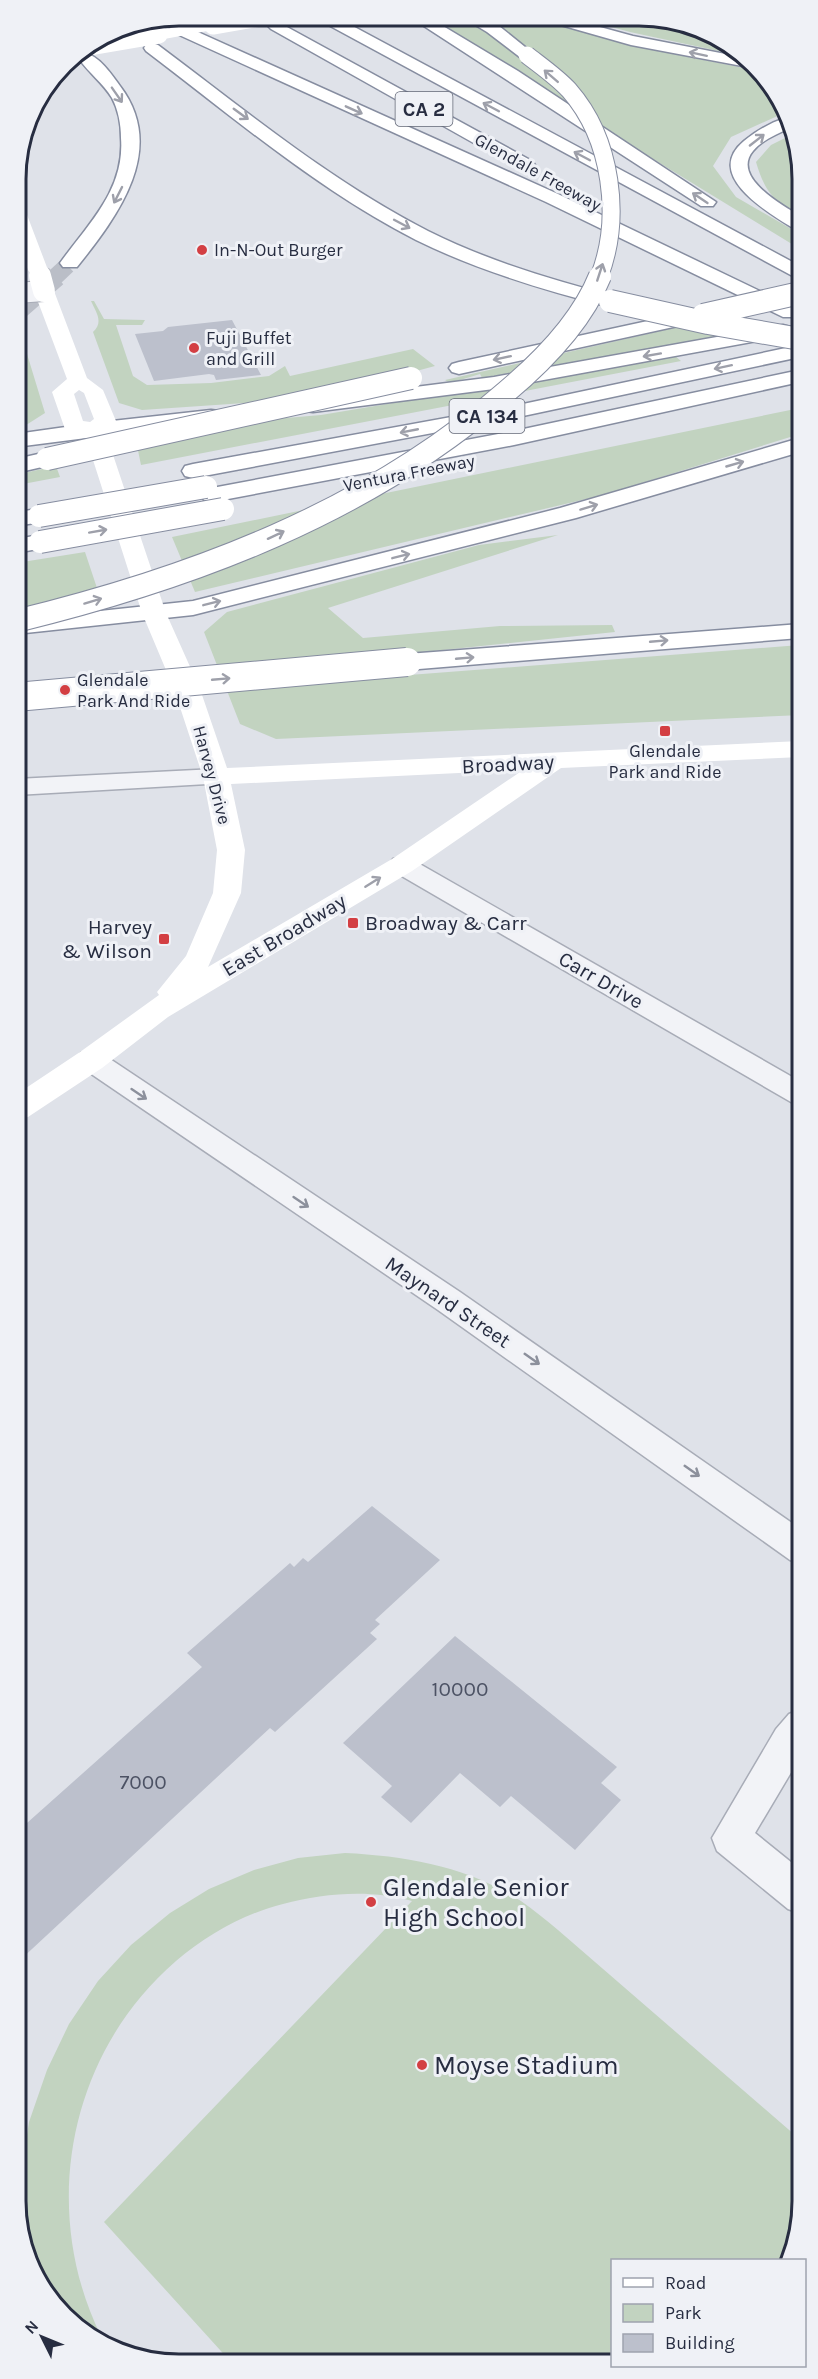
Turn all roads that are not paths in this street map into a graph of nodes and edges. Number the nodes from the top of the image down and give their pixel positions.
1 (177, 26) edge
2 (213, 26) edge
3 (283, 26) edge
4 (341, 26) edge
5 (434, 26) edge
6 (484, 26) edge
7 (580, 26) edge
8 (183, 31) junction
9 (156, 42) junction
10 (91, 53) edge
11 (87, 56) edge
12 (737, 61) edge
13 (783, 125) edge
14 (792, 220) edge
15 (26, 237) edge
16 (792, 261) edge
17 (70, 263) tunnel mouth
18 (792, 270) edge
19 (26, 295) edge
20 (792, 295) edge
21 (47, 299) junction
22 (792, 313) edge
23 (792, 313) edge
24 (792, 329) edge
25 (792, 338) edge
26 (792, 364) edge
27 (792, 364) edge
28 (792, 394) edge
29 (94, 429) junction
30 (26, 439) edge
31 (792, 447) edge
32 (26, 464) edge
33 (209, 490) junction
34 (34, 517) edge
35 (26, 530) edge
36 (154, 613) junction
37 (26, 619) edge
38 (26, 626) edge
39 (792, 632) edge
40 (26, 696) edge
41 (792, 749) edge
42 (553, 762) junction
43 (216, 777) junction
44 (26, 787) edge
45 (402, 864) junction
46 (158, 1010) junction
47 (91, 1060) junction
48 (792, 1090) edge
49 (26, 1103) edge
50 (792, 1542) edge
51 (792, 1738) edge
52 (792, 1887) edge

1 - 8 main road
2 - 8 main road, bridge
3 - 23 main road, Glendale Freeway / CA 2
18 -> 4 main road, Glendale Freeway / CA 2
16 -> 5 main road
37 -> 6 main road, bridge
12 -> 7 main road
8 - 9 main road
8 -> 22 main road
9 - 10 main road, bridge
9 -> 25 main road, bridge
11 -> 17 main road
14 -> 13 main road
15 - 21 main road, bridge
19 - 21 street, bridge
20 -> 32 main road, bridge
21 - 29 main road
24 -> 29 main road, bridge
26 - 33 main road
27 -> 33 main road, Ventura Freeway / CA 134
28 - 33 main road, Ventura Freeway / CA 134
29 - 30 main road
29 - 36 main road, Harvey Drive
36 -> 31 main road
33 - 34 main road, Ventura Freeway / CA 134, bridge
33 - 34 main road, Ventura Freeway / CA 134
34 - 35 main road, Ventura Freeway / CA 134
36 - 38 main road
36 - 43 main road, Harvey Drive
40 -> 39 main road, bridge
41 - 42 main road, Broadway
42 - 43 main road, Broadway
42 - 45 main road, East Broadway
43 - 44 street
43 - 46 main road, Harvey Drive
46 -> 45 main road, East Broadway
45 - 48 street, Carr Drive
46 - 47 main road, East Broadway
47 - 49 main road, East Broadway
47 -> 50 street, Maynard Street
51 - 52 street

